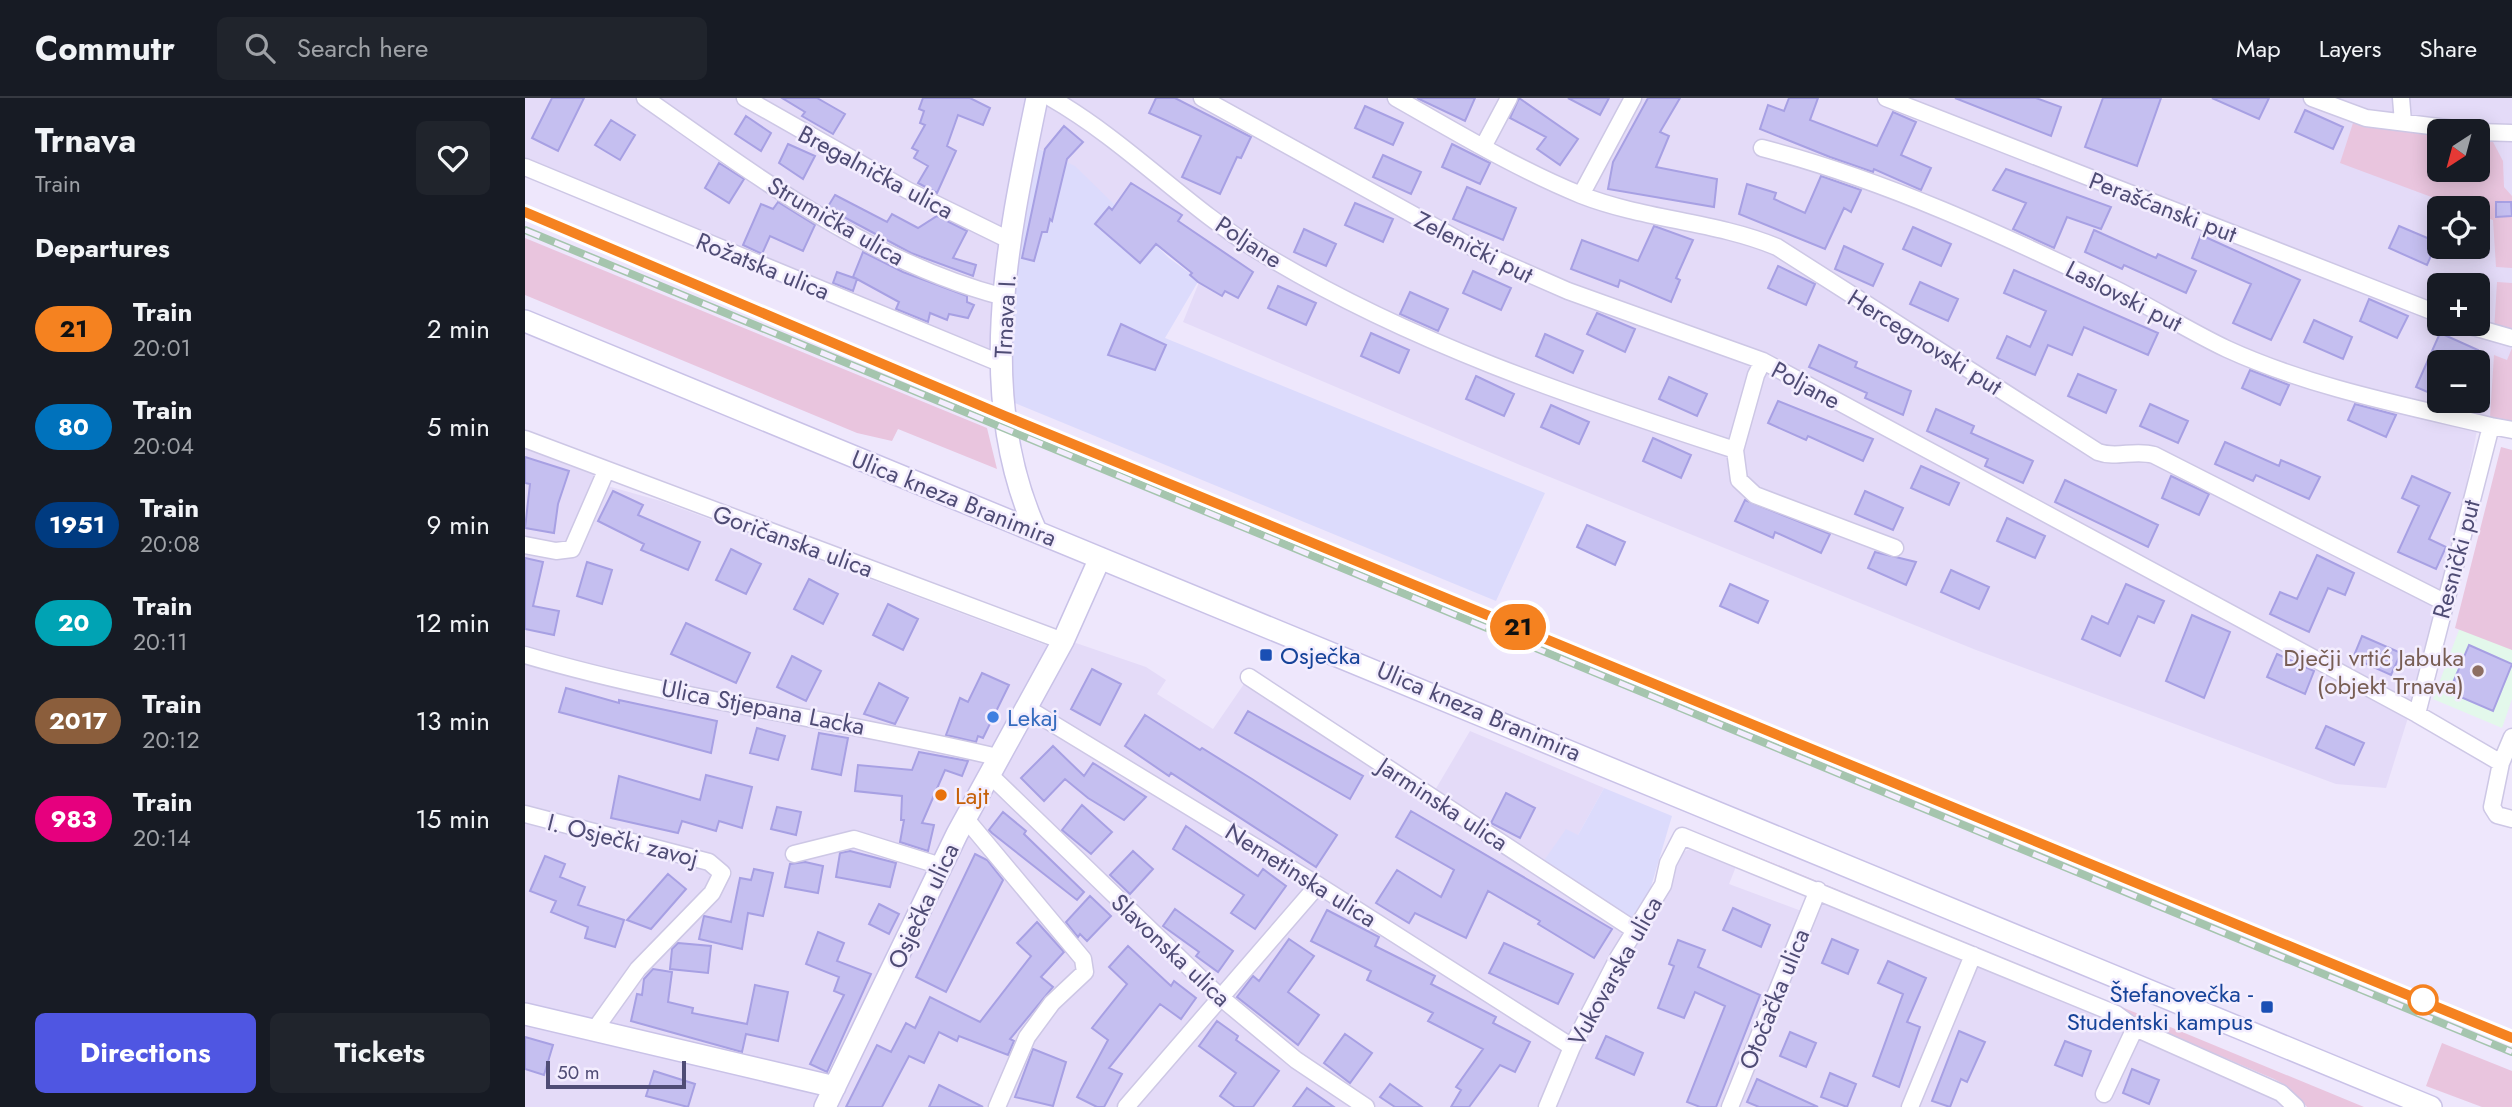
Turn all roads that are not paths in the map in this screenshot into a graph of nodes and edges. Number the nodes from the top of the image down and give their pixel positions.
1 (645, 98) edge
2 (745, 98) edge
3 (1037, 98) edge
4 (1051, 98) edge
5 (1202, 98) edge
6 (1396, 98) edge
7 (1509, 98) edge
8 (1633, 98) edge
9 (1886, 98) edge
10 (2312, 98) edge
11 (2402, 98) edge
12 (2403, 122) junction
13 (2427, 125) edge
14 (2490, 132) edge
15 (2512, 133) edge
16 (1483, 147) junction
17 (1762, 148) dead end
18 (525, 167) edge
19 (1581, 195) junction
20 (1009, 240) junction
21 (1004, 297) junction
22 (2427, 309) edge
23 (525, 321) edge
24 (2490, 332) edge
25 (2512, 338) edge
26 (1763, 361) junction
27 (1002, 364) junction
28 (2491, 426) junction
29 (2512, 430) edge
30 (525, 439) edge
31 (1735, 450) junction
32 (606, 471) junction
33 (1036, 531) junction
34 (525, 545) edge
35 (1895, 548) dead end
36 (1100, 558) junction
37 (2444, 602) junction
38 (1063, 641) junction
39 (525, 654) edge
40 (1249, 677) dead end
41 (1027, 708) junction
42 (2417, 714) junction
43 (2512, 737) edge
44 (2501, 763) junction
45 (996, 767) junction
46 (525, 814) edge
47 (965, 819) junction
48 (2512, 819) edge
49 (794, 854) dead end
50 (941, 866) junction
51 (1318, 885) junction
52 (1818, 890) junction
53 (1636, 931) junction
54 (1973, 956) junction
55 (1219, 996) junction
56 (525, 1014) edge
57 (2135, 1028) junction
58 (593, 1032) junction
59 (1572, 1046) junction
60 (835, 1087) junction
61 (2104, 1094) dead end
62 (2296, 1106) edge
63 (825, 1107) edge
64 (997, 1107) edge
65 (1126, 1107) edge
66 (1366, 1107) edge
67 (1547, 1107) edge
68 (1730, 1107) edge
69 (1910, 1107) edge
70 (2431, 1107) edge

1 - 21 street, Strumička ulica
2 - 20 street, Bregalnička ulica
3 - 20 main road, Trnava I.
4 - 31 street, Poljane
5 - 26 street, Zelenički put
6 - 16 street, Hercegnovski put
7 - 16 street
8 - 19 street
9 - 22 street, Perašćanski put
10 - 12 street
11 - 12 street
12 - 13 street
14 - 15 street
16 - 19 street, Hercegnovski put
17 - 28 street, Laslovski put
18 - 27 street, Rožatska ulica
19 - 37 street, Hercegnovski put
20 - 21 main road, Trnava I.
21 - 27 main road, Trnava I.
23 - 33 main road, Ulica kneza Branimira
24 - 25 street
26 - 31 street, Poljane
26 - 42 street, Poljane
27 - 33 main road, Trnava I.
28 - 29 street
28 - 37 street, Resnički put
30 - 32 street, Goričanska ulica
31 - 35 street
32 - 34 street
32 - 38 street, Goričanska ulica
33 - 36 main road, Ulica kneza Branimira
36 - 38 main road, Osječka ulica
36 - 70 main road, Ulica kneza Branimira
37 - 42 street, Resnički put
38 - 41 main road, Osječka ulica
39 - 45 street, Ulica Stjepana Lacka
40 - 53 street, Jarminska ulica
41 - 45 main road, Osječka ulica
41 - 51 street, Nemetinska ulica
42 - 44 street, Poljane
43 - 44 street
44 - 48 street
45 - 47 main road, Osječka ulica
45 - 55 street, Slavonska ulica
46 - 58 street, I. Osječki zavoj
47 - 50 main road, Osječka ulica
47 - 64 street
49 - 50 street
50 - 60 main road, Osječka ulica
51 - 55 street
51 - 59 street, Nemetinska ulica
52 - 53 street, Vukovarska ulica
52 - 54 street
52 - 68 street, Otočačka ulica
53 - 59 street, Vukovarska ulica
54 - 57 street
54 - 69 street
55 - 65 street
55 - 66 street, Slavonska ulica
56 - 58 main road
57 - 61 street
57 - 62 street
58 - 60 main road
59 - 67 street, Vukovarska ulica
60 - 63 main road, Osječka ulica

